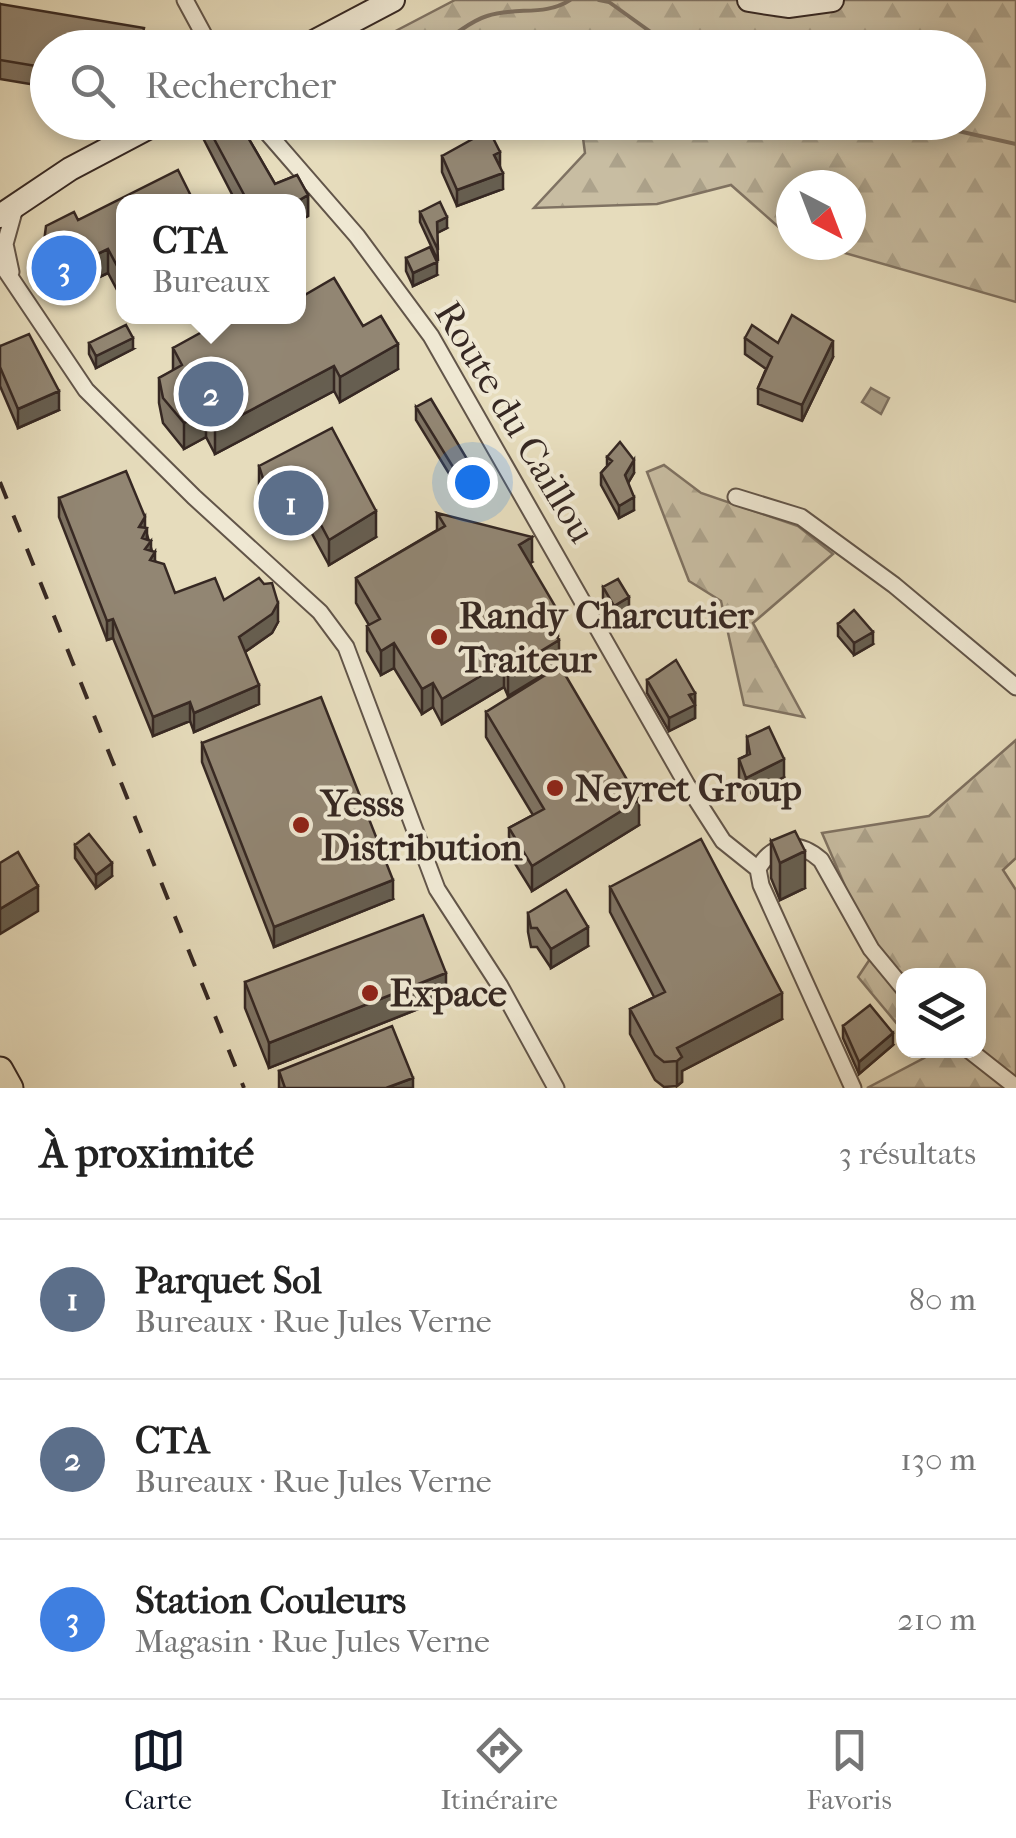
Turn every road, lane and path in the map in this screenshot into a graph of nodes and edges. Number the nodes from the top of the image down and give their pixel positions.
1 (185, 0) edge
2 (393, 0) edge
3 (749, 0) edge
4 (832, 0) edge
5 (202, 30) edge
6 (336, 30) edge
7 (125, 140) edge
8 (273, 140) edge
9 (5, 208) edge
10 (5, 267) edge
11 (736, 497) dead end
12 (1016, 687) edge
13 (758, 869) junction
14 (896, 979) edge
15 (979, 1058) edge
16 (0, 1070) edge
17 (1016, 1087) edge
18 (10, 1088) edge
19 (556, 1088) edge
20 (853, 1088) edge

1 - 5 street
2 - 6 main road
3 - 4 main road
7 - 9 main road
8 - 13 street, Route du Caillou
9 - 10 street
10 - 19 street
11 - 12 street
13 - 14 street
13 - 20 street, Route du Caillou
15 - 17 street
16 - 18 main road

